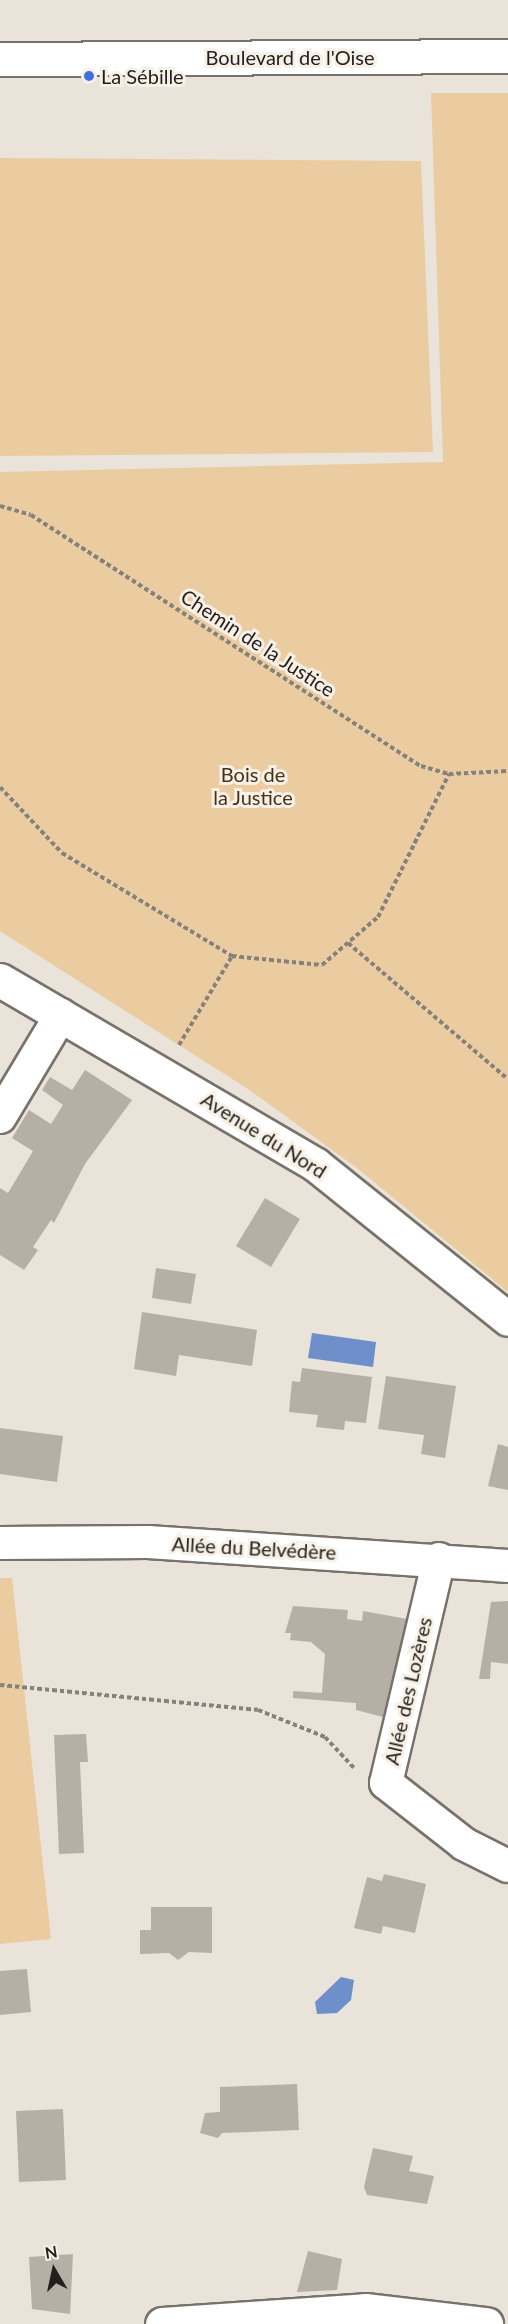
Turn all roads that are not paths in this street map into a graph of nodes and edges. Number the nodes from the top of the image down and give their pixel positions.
1 (508, 56) edge
2 (0, 59) edge
3 (0, 980) edge
4 (61, 1015) junction
5 (0, 1117) edge
6 (508, 1319) edge
7 (0, 1543) edge
8 (439, 1559) junction
9 (508, 1566) edge
10 (508, 1866) edge
11 (162, 2324) edge
12 (486, 2324) edge

1 - 2 street, Boulevard de l'Oise
3 - 4 street, Avenue du Nord
4 - 5 street
4 - 6 street, Avenue du Nord
7 - 8 street, Allée du Belvédère
8 - 9 street, Allée du Belvédère
8 - 10 street, Allée des Lozères
11 - 12 street

